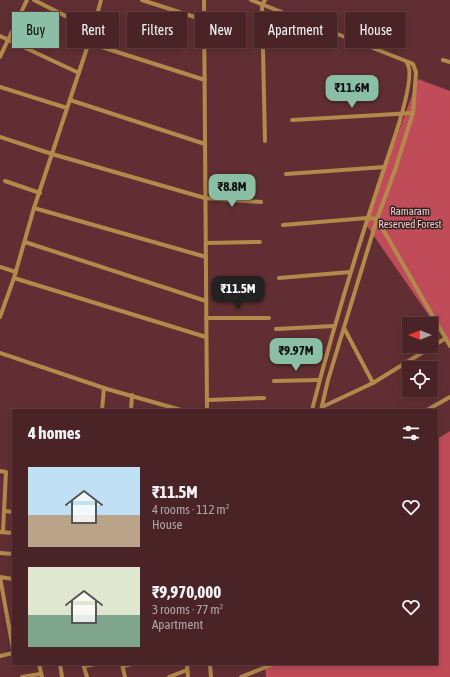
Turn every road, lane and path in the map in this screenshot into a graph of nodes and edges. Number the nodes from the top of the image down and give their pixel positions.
1 (27, 0) edge
2 (34, 0) edge
3 (101, 0) edge
4 (142, 0) edge
5 (204, 0) edge
6 (251, 0) edge
7 (265, 0) edge
8 (262, 5) junction
9 (98, 12) edge
10 (204, 12) edge
11 (67, 17) edge
12 (195, 17) edge
13 (0, 36) edge
14 (8, 40) junction
15 (87, 48) edge
16 (105, 48) edge
17 (204, 48) edge
18 (0, 57) edge
19 (443, 60) dead end
20 (450, 62) edge
21 (407, 63) junction
22 (79, 73) junction
23 (204, 80) junction
24 (0, 87) edge
25 (70, 100) junction
26 (68, 108) junction
27 (413, 113) junction
28 (403, 114) junction
29 (292, 120) dead end
30 (0, 138) edge
31 (265, 141) dead end
32 (205, 144) junction
33 (52, 154) junction
34 (385, 167) junction
35 (286, 174) dead end
36 (5, 182) dead end
37 (40, 193) junction
38 (205, 198) junction
39 (261, 202) dead end
40 (34, 208) junction
41 (368, 218) junction
42 (377, 219) junction
43 (283, 225) dead end
44 (25, 242) junction
45 (260, 242) dead end
46 (206, 243) junction
47 (206, 257) junction
48 (0, 267) edge
49 (16, 272) junction
50 (350, 272) junction
51 (14, 278) junction
52 (279, 278) dead end
53 (206, 301) junction
54 (0, 317) edge
55 (206, 318) junction
56 (269, 318) dead end
57 (334, 326) junction
58 (344, 328) junction
59 (276, 329) dead end
60 (206, 337) junction
61 (446, 338) junction
62 (450, 346) edge
63 (0, 353) edge
64 (320, 380) junction
65 (274, 381) dead end
66 (372, 383) junction
67 (104, 388) junction
68 (132, 395) junction
69 (450, 397) edge
70 (264, 398) dead end
71 (207, 400) junction
72 (322, 408) edge
73 (102, 409) edge
74 (131, 409) edge
75 (173, 409) edge
76 (207, 409) edge
77 (312, 409) edge
78 (429, 409) edge
79 (0, 471) edge
80 (4, 511) junction
81 (12, 512) edge
82 (1, 532) edge
83 (12, 533) edge
84 (0, 553) edge
85 (12, 554) edge
86 (12, 578) edge
87 (12, 643) edge
88 (12, 653) edge
89 (0, 656) edge
90 (39, 665) edge
91 (60, 665) edge
92 (84, 665) edge
93 (122, 665) edge
94 (186, 665) edge
95 (211, 665) edge
96 (271, 665) dead end
97 (187, 670) junction
98 (41, 675) edge
99 (22, 677) edge
100 (62, 677) edge
101 (86, 677) edge
102 (124, 677) edge
103 (169, 677) edge
104 (188, 677) edge
105 (211, 677) edge
106 (242, 677) edge

1 - 14 street
2 - 11 street
3 - 9 street
4 - 12 street
5 - 10 street
6 - 8 street
7 - 8 street
8 - 21 street
8 - 31 street
13 - 14 street
14 - 18 street
14 - 22 street
15 - 22 street
16 - 23 street
17 - 23 street
19 - 20 street
21 - 27 street
21 - 28 street
22 - 25 street
23 - 32 street
24 - 26 street
25 - 26 street
25 - 32 street
26 - 33 street
27 - 28 street
27 - 42 street
28 - 29 street
28 - 34 street
30 - 33 street
32 - 38 street
33 - 37 street
33 - 38 street
34 - 35 street
34 - 41 street
36 - 37 street
37 - 40 street
38 - 39 street
38 - 46 street
40 - 44 street
40 - 47 street
41 - 42 street
41 - 43 street
41 - 50 street
42 - 58 street
42 - 61 street
44 - 49 street
44 - 53 street
45 - 46 street
46 - 47 street
47 - 53 street
48 - 49 street
49 - 51 street
50 - 52 street
50 - 57 street
51 - 54 street
51 - 60 street
53 - 55 street
55 - 56 street
55 - 60 street
57 - 59 street
57 - 64 street
58 - 66 street
58 - 72 street
60 - 71 street
61 - 62 street
61 - 66 street
63 - 67 street
64 - 65 street
64 - 77 street
66 - 72 street
67 - 68 street
67 - 73 street
68 - 74 street
68 - 75 street
69 - 78 street
70 - 71 street
71 - 76 street
79 - 80 street
80 - 81 street
80 - 82 street
82 - 83 street
84 - 85 street
86 - 87 street
88 - 89 street
90 - 98 street
91 - 100 street
92 - 101 street
93 - 102 street
94 - 97 street
95 - 105 street
96 - 106 street
97 - 103 street
97 - 104 street
98 - 99 street

